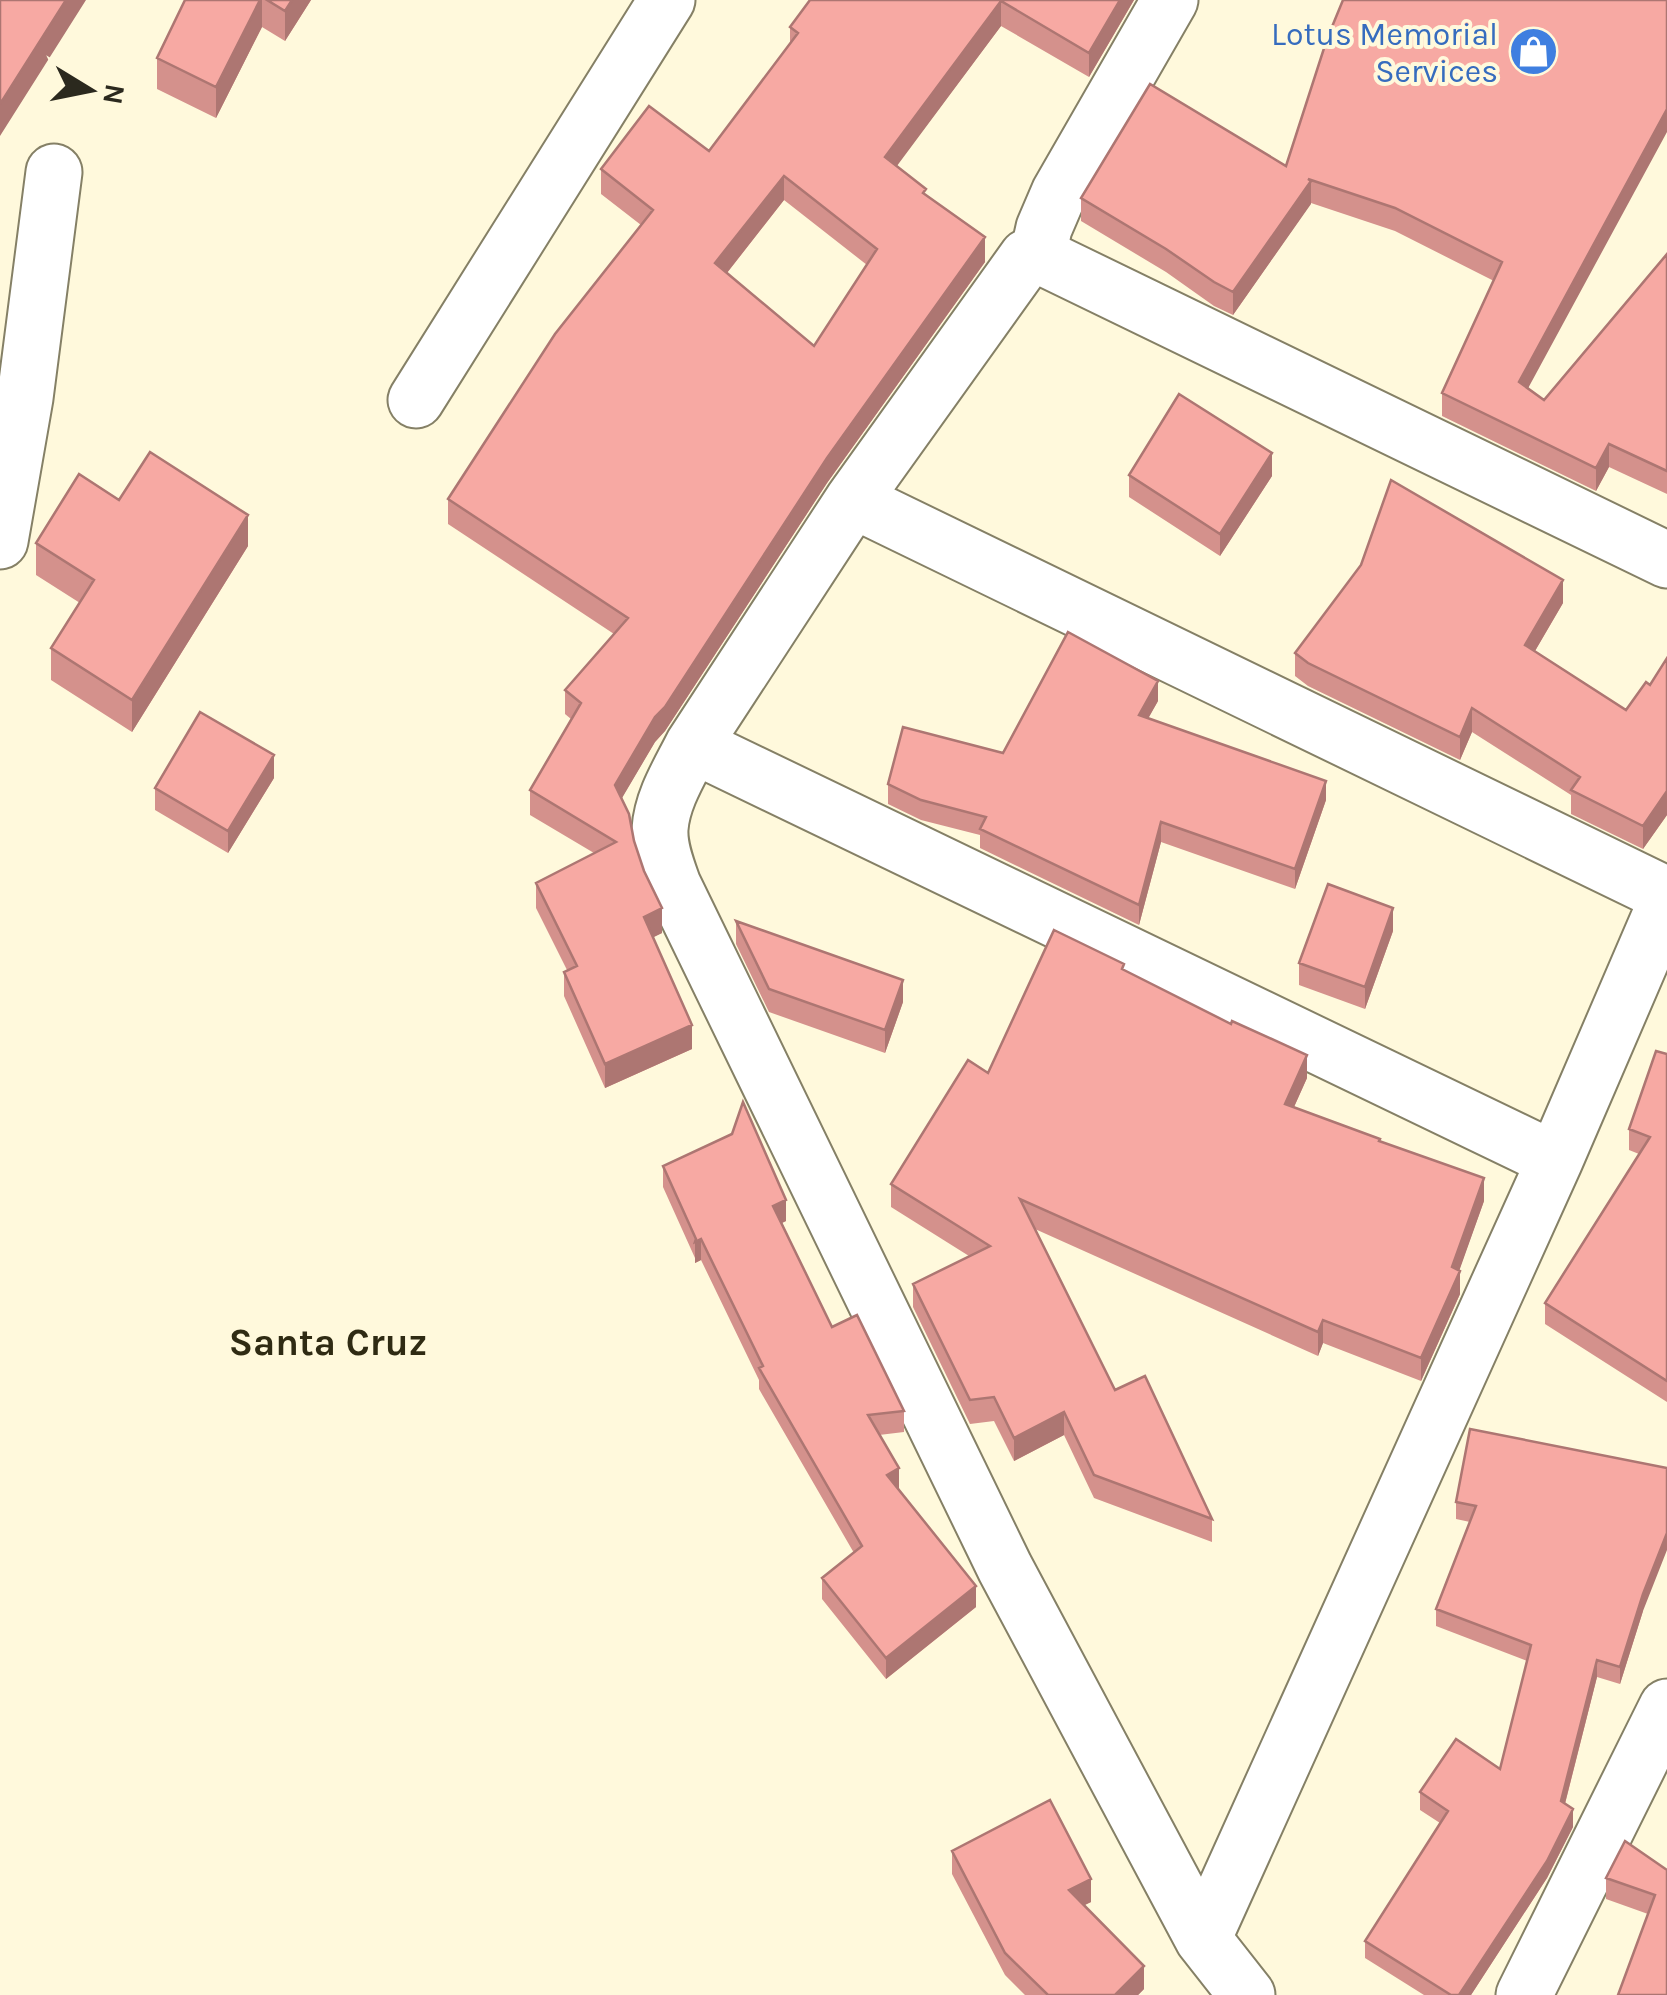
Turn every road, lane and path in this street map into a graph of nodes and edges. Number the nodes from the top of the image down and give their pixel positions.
1 (667, 0) edge
2 (1170, 0) edge
3 (54, 172) dead end
4 (1038, 254) junction
5 (416, 400) dead end
6 (852, 500) junction
7 (0, 541) edge
8 (1667, 560) edge
9 (693, 744) junction
10 (1667, 897) edge
11 (1555, 1160) junction
12 (1667, 1707) edge
13 (1203, 1939) junction
14 (1247, 1995) edge
15 (1524, 1995) edge

1 - 5 street
2 - 4 street
3 - 7 street
4 - 6 street
4 - 8 street
6 - 9 street
6 - 10 street
9 - 11 street
9 - 13 street
10 - 11 street
11 - 13 street
12 - 15 street
13 - 14 street

